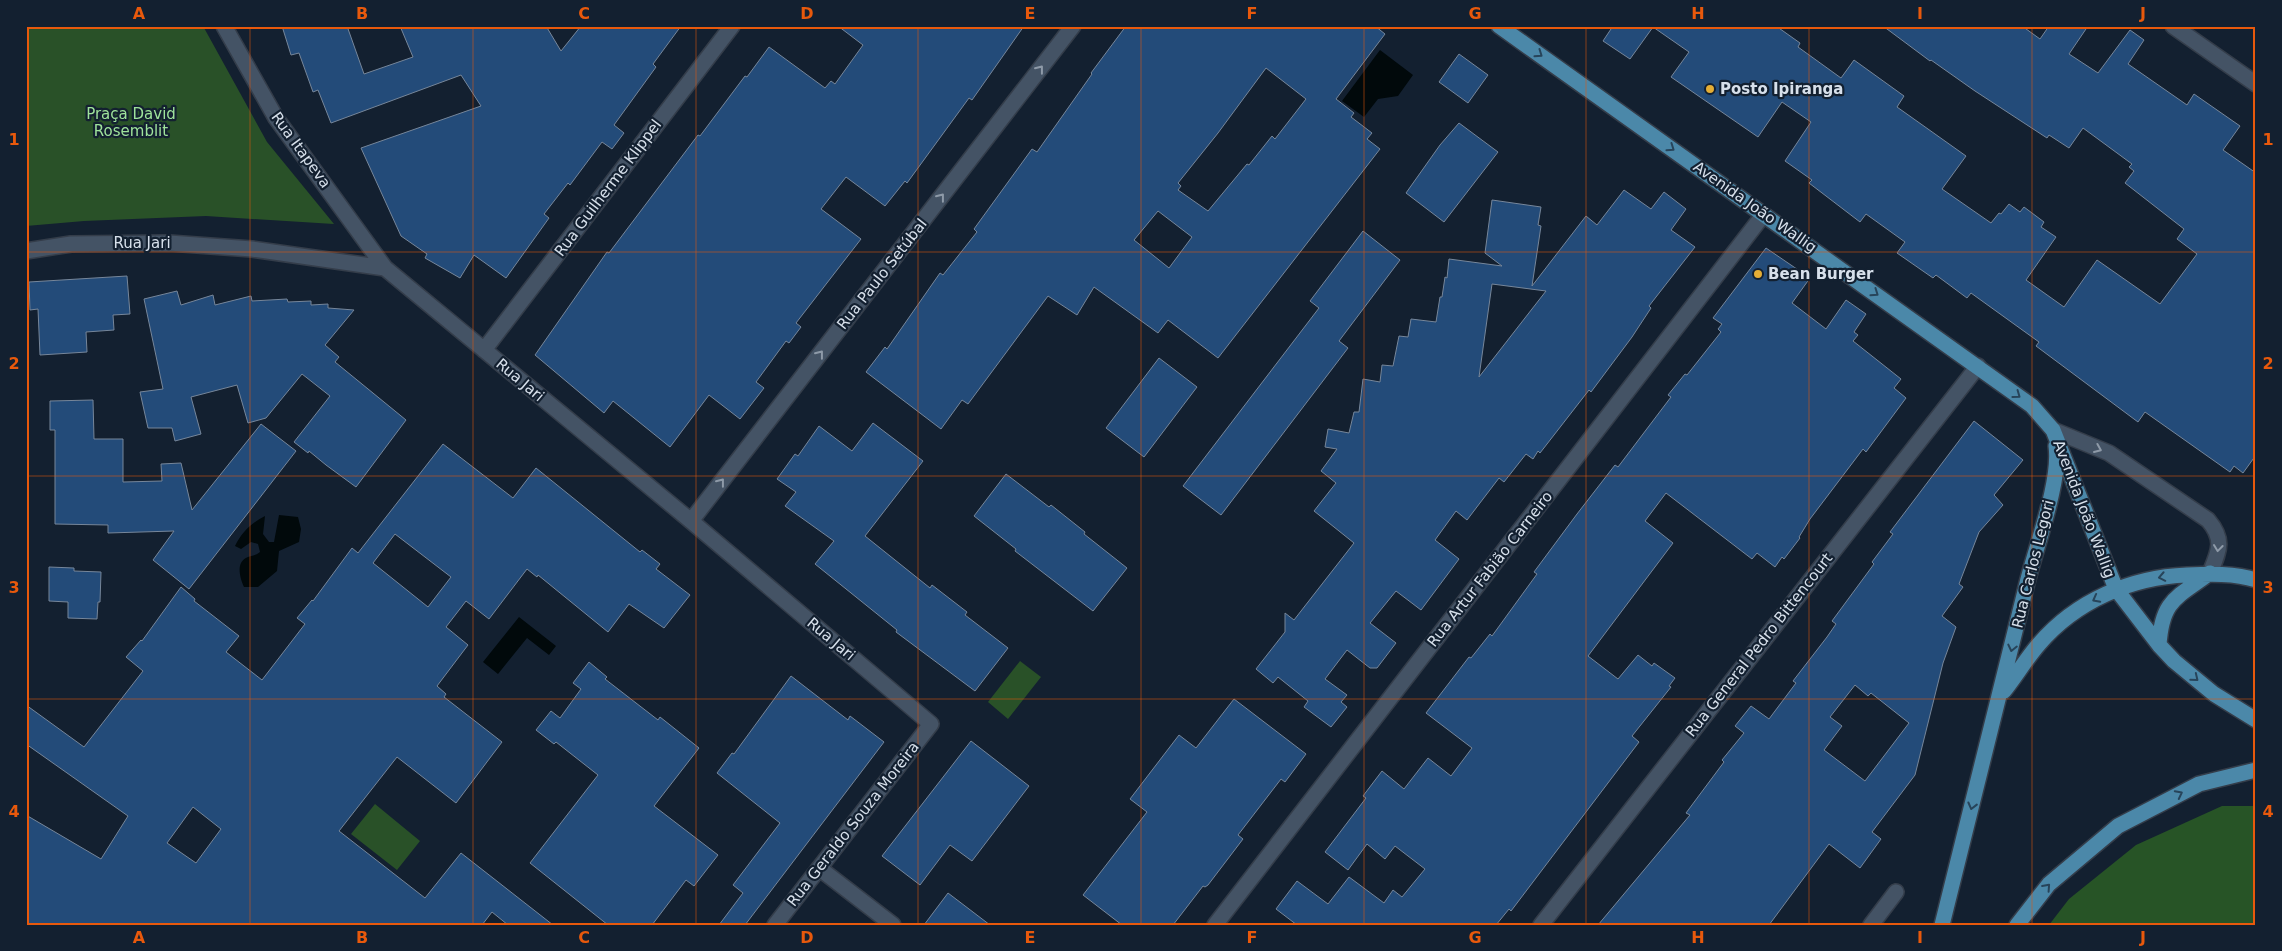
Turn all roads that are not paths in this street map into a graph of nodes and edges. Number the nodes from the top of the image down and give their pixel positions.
1 (224, 26) edge
2 (732, 26) edge
3 (1072, 26) edge
4 (1499, 26) edge
5 (2173, 26) edge
6 (2256, 84) edge
7 (1764, 214) junction
8 (26, 251) edge
9 (385, 268) junction
10 (484, 350) junction
11 (1978, 366) junction
12 (2053, 430) junction
13 (691, 521) junction
14 (2210, 574) junction
15 (2256, 580) edge
16 (2116, 589) junction
17 (2159, 645) junction
18 (2000, 697) junction
19 (2256, 720) edge
20 (931, 724) joint
21 (2256, 770) edge
22 (818, 868) junction
23 (1896, 892) dead end
24 (775, 925) edge
25 (893, 925) edge
26 (1216, 925) edge
27 (1541, 925) edge
28 (1871, 925) edge
29 (1942, 925) edge
30 (2017, 925) edge

1 - 9 street, Rua Itapeva
2 - 10 street, Rua Guilherme Klippel
13 -> 3 street, Rua Paulo Setúbal
4 -> 7 main road, Avenida João Wallig
5 - 6 street
7 -> 11 main road, Avenida João Wallig
7 - 26 street, Rua Artur Fabião Carneiro
8 - 9 street, Rua Jari
9 - 10 street, Rua Jari
10 - 13 street, Rua Jari
11 -> 12 main road, Avenida João Wallig
11 - 27 street, Rua General Pedro Bittencourt
12 -> 14 street, Avenida João Wallig
12 - 16 main road, Avenida João Wallig
12 -> 18 main road, Rua Carlos Legori
13 - 20 street, Rua Jari
14 - 15 main road, Avenida João Wallig
14 -> 16 main road, Avenida João Wallig
14 - 17 main road
16 - 17 main road, Avenida João Wallig
16 -> 18 main road, Rua Carlos Legori
17 -> 19 main road, Avenida João Wallig
18 -> 29 main road, Rua Carlos Legori
20 - 22 street, Rua Geraldo Souza Moreira
30 -> 21 main road
22 - 24 street, Rua Geraldo Souza Moreira
22 - 25 street
23 - 28 street

